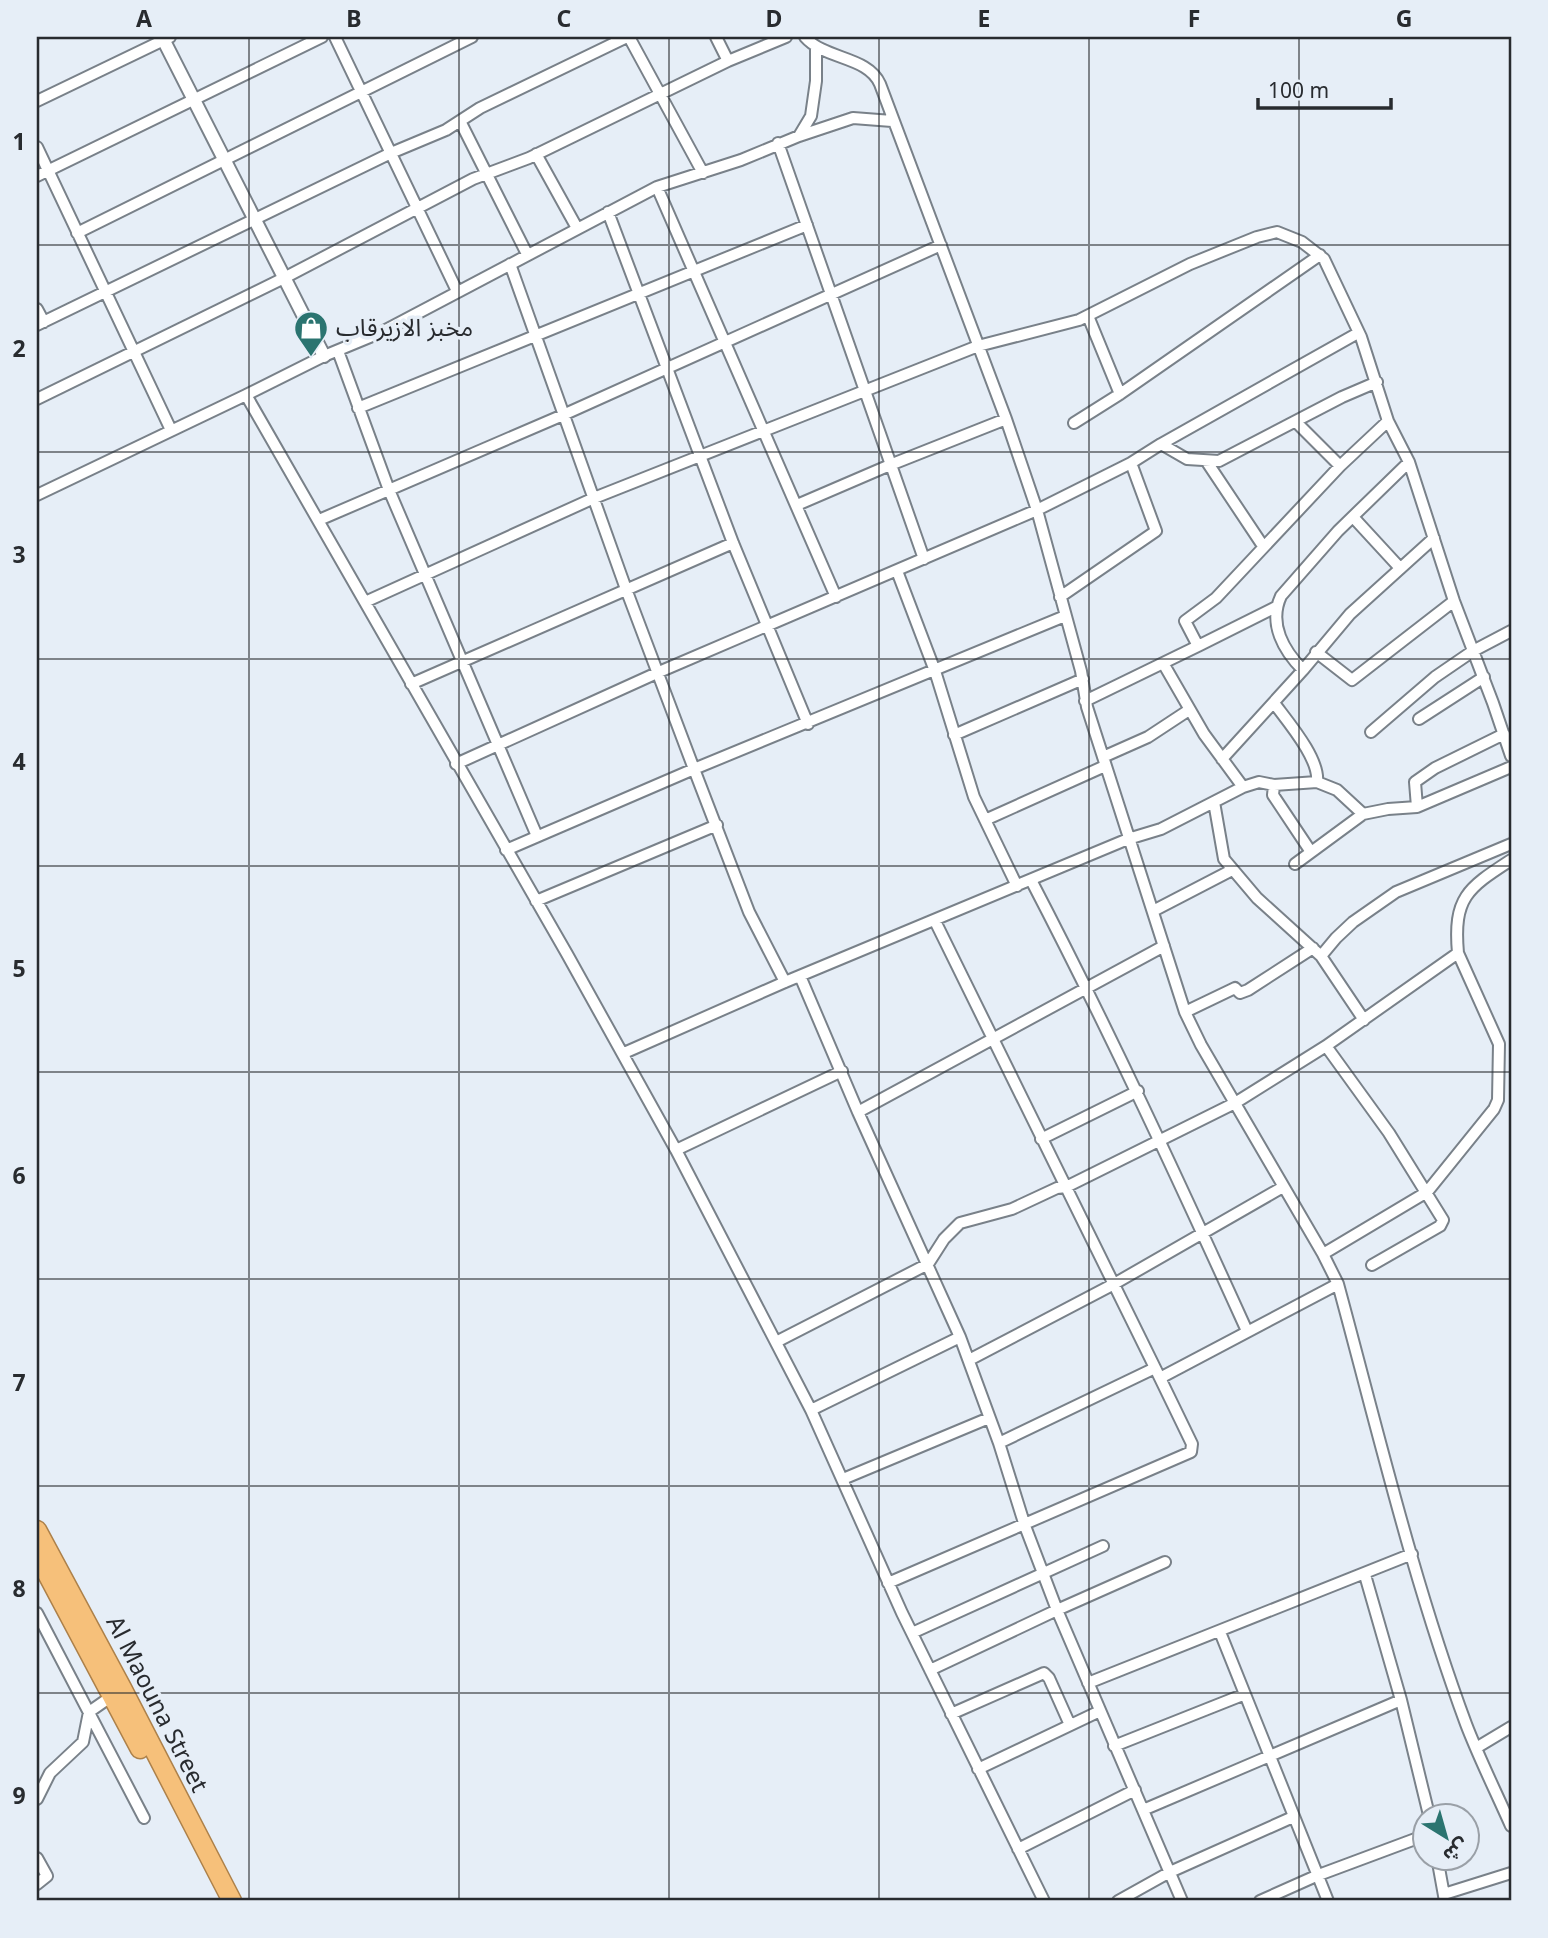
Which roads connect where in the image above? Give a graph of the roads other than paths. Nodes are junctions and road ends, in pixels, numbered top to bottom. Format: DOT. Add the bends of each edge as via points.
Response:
graph roads {
  1 [pos="322,37"];
  2 [pos="335,37"];
  3 [pos="472,37"];
  4 [pos="628,37"];
  5 [pos="716,37"];
  6 [pos="786,37"];
  7 [pos="805,37"];
  8 [pos="165,38"];
  9 [pos="816,47"];
  10 [pos="728,61"];
  11 [pos="362,92"];
  12 [pos="660,95"];
  13 [pos="193,100"];
  14 [pos="37,101"];
  15 [pos="460,121"];
  16 [pos="892,121"];
  17 [pos="799,136"];
  18 [pos="778,144"];
  19 [pos="37,147"];
  20 [pos="391,153"];
  21 [pos="536,154"];
  22 [pos="224,160"];
  23 [pos="48,171"];
  24 [pos="487,173"];
  25 [pos="703,173"];
  26 [pos="37,176"];
  27 [pos="657,187"];
  28 [pos="418,208"];
  29 [pos="608,212"];
  30 [pos="255,220"];
  31 [pos="807,225"];
  32 [pos="578,228"];
  33 [pos="78,233"];
  34 [pos="941,245"];
  35 [pos="527,254"];
  36 [pos="1320,255"];
  37 [pos="510,264"];
  38 [pos="695,272"];
  39 [pos="284,278"];
  40 [pos="457,291"];
  41 [pos="106,292"];
  42 [pos="831,295"];
  43 [pos="638,296"];
  44 [pos="37,309"];
  45 [pos="1088,316"];
  46 [pos="40,324"];
  47 [pos="1358,333"];
  48 [pos="535,337"];
  49 [pos="725,341"];
  50 [pos="978,346"];
  51 [pos="133,351"];
  52 [pos="338,351"];
  53 [pos="324,356"];
  54 [pos="666,368"];
  55 [pos="1377,382"];
  56 [pos="864,392"];
  57 [pos="1120,394"];
  58 [pos="246,395"];
  59 [pos="37,399"];
  60 [pos="358,408"];
  61 [pos="563,415"];
  62 [pos="1006,419"];
  63 [pos="1388,421"];
  64 [pos="1296,422"];
  65 [pos="1074,423"];
  66 [pos="171,430"];
  67 [pos="764,431"];
  68 [pos="1161,444"];
  69 [pos="700,457"];
  70 [pos="1207,461"];
  71 [pos="1409,462"];
  72 [pos="1131,463"];
  73 [pos="890,465"];
  74 [pos="1340,466"];
  75 [pos="389,490"];
  76 [pos="37,495"];
  77 [pos="594,498"];
  78 [pos="797,505"];
  79 [pos="1037,510"];
  80 [pos="1353,517"];
  81 [pos="319,520"];
  82 [pos="1434,538"];
  83 [pos="733,543"];
  84 [pos="1263,546"];
  85 [pos="924,559"];
  86 [pos="1400,568"];
  87 [pos="897,571"];
  88 [pos="425,575"];
  89 [pos="626,589"];
  90 [pos="836,597"];
  91 [pos="1060,597"];
  92 [pos="1454,601"];
  93 [pos="365,602"];
  94 [pos="1276,607"];
  95 [pos="1065,616"];
  96 [pos="766,626"];
  97 [pos="1511,631"];
  98 [pos="1198,646"];
  99 [pos="1474,651"];
  100 [pos="1316,652"];
  101 [pos="461,661"];
  102 [pos="1163,663"];
  103 [pos="1303,670"];
  104 [pos="935,671"];
  105 [pos="659,673"];
  106 [pos="1483,677"];
  107 [pos="1083,679"];
  108 [pos="411,684"];
  109 [pos="1085,701"];
  110 [pos="1274,703"];
  111 [pos="1189,710"];
  112 [pos="1419,719"];
  113 [pos="808,724"];
  114 [pos="1371,732"];
  115 [pos="1504,734"];
  116 [pos="954,735"];
  117 [pos="498,746"];
  118 [pos="1511,756"];
  119 [pos="1222,759"];
  120 [pos="1104,762"];
  121 [pos="456,764"];
  122 [pos="1511,767"];
  123 [pos="694,769"];
  124 [pos="1317,782"];
  125 [pos="1274,785"];
  126 [pos="1243,787"];
  127 [pos="1214,802"];
  128 [pos="1417,807"];
  129 [pos="1363,814"];
  130 [pos="985,820"];
  131 [pos="717,825"];
  132 [pos="537,836"];
  133 [pos="1128,839"];
  134 [pos="1511,844"];
  135 [pos="506,850"];
  136 [pos="1311,852"];
  137 [pos="1511,860"];
  138 [pos="1295,864"];
  139 [pos="1232,870"];
  140 [pos="1031,880"];
  141 [pos="1017,886"];
  142 [pos="536,901"];
  143 [pos="1153,911"];
  144 [pos="935,921"];
  145 [pos="1164,946"];
  146 [pos="1317,952"];
  147 [pos="1458,953"];
  148 [pos="800,976"];
  149 [pos="785,982"];
  150 [pos="1087,988"];
  151 [pos="1185,1012"];
  152 [pos="1364,1020"];
  153 [pos="992,1040"];
  154 [pos="1326,1046"];
  155 [pos="624,1053"];
  156 [pos="842,1071"];
  157 [pos="1138,1091"];
  158 [pos="1235,1103"];
  159 [pos="858,1112"];
  160 [pos="1041,1139"];
  161 [pos="1160,1141"];
  162 [pos="676,1150"];
  163 [pos="1066,1187"];
  164 [pos="1283,1187"];
  165 [pos="1427,1192"];
  166 [pos="1203,1235"];
  167 [pos="1323,1254"];
  168 [pos="928,1264"];
  169 [pos="1372,1265"];
  170 [pos="1114,1284"];
  171 [pos="1338,1284"];
  172 [pos="1247,1331"];
  173 [pos="960,1337"];
  174 [pos="776,1342"];
  175 [pos="969,1360"];
  176 [pos="1157,1373"];
  177 [pos="811,1410"];
  178 [pos="989,1418"];
  179 [pos="999,1443"];
  180 [pos="843,1479"];
  181 [pos="1025,1526"];
  182 [pos="37,1530"];
  183 [pos="1103,1546"];
  184 [pos="1412,1554"];
  185 [pos="37,1555"];
  186 [pos="1166,1562"];
  187 [pos="1043,1572"];
  188 [pos="1365,1575"];
  189 [pos="888,1583"];
  190 [pos="1057,1610"];
  191 [pos="37,1613"];
  192 [pos="1220,1632"];
  193 [pos="912,1633"];
  194 [pos="930,1670"];
  195 [pos="1088,1683"];
  196 [pos="1245,1694"];
  197 [pos="112,1696"];
  198 [pos="1401,1700"];
  199 [pos="1100,1711"];
  200 [pos="89,1712"];
  201 [pos="951,1714"];
  202 [pos="1070,1725"];
  203 [pos="1511,1727"];
  204 [pos="1114,1746"];
  205 [pos="1476,1748"];
  206 [pos="1269,1755"];
  207 [pos="978,1769"];
  208 [pos="1135,1790"];
  209 [pos="37,1799"];
  210 [pos="1426,1801"];
  211 [pos="1143,1810"];
  212 [pos="1293,1817"];
  213 [pos="144,1818"];
  214 [pos="1511,1826"];
  215 [pos="1412,1840"];
  216 [pos="1018,1849"];
  217 [pos="37,1858"];
  218 [pos="1440,1871"];
  219 [pos="1170,1872"];
  220 [pos="1511,1872"];
  221 [pos="1316,1876"];
  222 [pos="37,1884"];
  223 [pos="1445,1897"];
  224 [pos="220,1901"];
  225 [pos="232,1901"];
  226 [pos="1044,1901"];
  227 [pos="1118,1901"];
  228 [pos="1182,1901"];
  229 [pos="1260,1901"];
  230 [pos="1328,1901"];
  1 -- 13 [label="street"];
  2 -- 11 [label="street"];
  3 -- 11 [label="street"];
  4 -- 12 [label="street"];
  4 -- 15 [label="street"];
  5 -- 10 [label="street"];
  6 -- 10 [label="street"];
  7 -- 9 [label="street"];
  8 -- 13 [label="street"];
  8 -- 14 [label="street"];
  9 -- 16 [label="street" via="872,71"];
  9 -- 17 [label="street" via="811,116"];
  10 -- 12 [label="street"];
  11 -- 20 [label="street"];
  11 -- 22 [label="street"];
  12 -- 21 [label="street"];
  12 -- 25 [label="street"];
  13 -- 22 [label="street"];
  13 -- 23 [label="street"];
  15 -- 20 [label="street"];
  15 -- 24 [label="street"];
  16 -- 17 [label="street" via="853,118"];
  16 -- 34 [label="street"];
  17 -- 18 [label="street"];
  18 -- 25 [label="street"];
  18 -- 31 [label="street"];
  19 -- 23 [label="street"];
  20 -- 28 [label="street"];
  20 -- 30 [label="street"];
  21 -- 24 [label="street"];
  21 -- 32 [label="street"];
  22 -- 30 [label="street"];
  22 -- 33 [label="street"];
  23 -- 26 [label="street"];
  23 -- 33 [label="street"];
  24 -- 28 [label="street"];
  24 -- 35 [label="street"];
  25 -- 27 [label="street"];
  27 -- 29 [label="street"];
  27 -- 38 [label="street"];
  28 -- 39 [label="street"];
  28 -- 40 [label="street"];
  29 -- 32 [label="street"];
  29 -- 43 [label="street"];
  30 -- 39 [label="street"];
  30 -- 41 [label="street"];
  31 -- 38 [label="street"];
  31 -- 42 [label="street"];
  32 -- 35 [label="street"];
  33 -- 41 [label="street"];
  34 -- 42 [label="street"];
  34 -- 50 [label="street"];
  35 -- 37 [label="street"];
  36 -- 45 [label="street" via="1292,236 1268,233 1190,264"];
  36 -- 47 [label="street"];
  36 -- 57 [label="street"];
  37 -- 40 [label="street"];
  37 -- 48 [label="street"];
  38 -- 43 [label="street"];
  38 -- 49 [label="street"];
  39 -- 51 [label="street"];
  39 -- 53 [label="street"];
  40 -- 52 [label="street"];
  41 -- 46 [label="street"];
  41 -- 51 [label="street"];
  42 -- 49 [label="street"];
  42 -- 56 [label="street"];
  43 -- 48 [label="street"];
  43 -- 54 [label="street"];
  44 -- 46 [label="street"];
  45 -- 50 [label="street"];
  45 -- 57 [label="street"];
  47 -- 55 [label="street"];
  47 -- 68 [label="street"];
  48 -- 60 [label="street"];
  48 -- 61 [label="street"];
  49 -- 54 [label="street"];
  49 -- 67 [label="street"];
  50 -- 56 [label="street"];
  50 -- 62 [label="street"];
  51 -- 59 [label="street"];
  51 -- 66 [label="street"];
  52 -- 53 [label="street"];
  52 -- 60 [label="street"];
  53 -- 58 [label="street"];
  54 -- 61 [label="street"];
  54 -- 69 [label="street"];
  55 -- 63 [label="street"];
  55 -- 64 [label="street"];
  56 -- 67 [label="street"];
  56 -- 73 [label="street"];
  57 -- 65 [label="street"];
  58 -- 66 [label="street"];
  58 -- 81 [label="street"];
  60 -- 75 [label="street"];
  61 -- 75 [label="street"];
  61 -- 77 [label="street"];
  62 -- 73 [label="street"];
  62 -- 79 [label="street"];
  63 -- 71 [label="street"];
  63 -- 74 [label="street"];
  64 -- 70 [label="street" via="1225,459"];
  64 -- 74 [label="street"];
  66 -- 76 [label="street"];
  67 -- 69 [label="street"];
  67 -- 78 [label="street"];
  68 -- 70 [label="street" via="1188,459"];
  68 -- 72 [label="street"];
  69 -- 77 [label="street"];
  69 -- 83 [label="street"];
  70 -- 84 [label="street"];
  71 -- 80 [label="street"];
  71 -- 82 [label="street"];
  72 -- 79 [label="street"];
  72 -- 91 [label="street" via="1156,531"];
  73 -- 78 [label="street"];
  73 -- 85 [label="street"];
  74 -- 84 [label="street"];
  75 -- 81 [label="street"];
  75 -- 88 [label="street"];
  77 -- 88 [label="street"];
  77 -- 89 [label="street"];
  78 -- 90 [label="street"];
  79 -- 85 [label="street"];
  79 -- 91 [label="street"];
  80 -- 86 [label="street"];
  80 -- 94 [label="street" via="1285,590"];
  81 -- 93 [label="street"];
  82 -- 86 [label="street"];
  82 -- 92 [label="street"];
  83 -- 89 [label="street"];
  83 -- 96 [label="street"];
  84 -- 98 [label="street" via="1216,598 1185,621"];
  85 -- 87 [label="street"];
  86 -- 100 [label="street"];
  87 -- 90 [label="street"];
  87 -- 104 [label="street"];
  88 -- 93 [label="street"];
  88 -- 101 [label="street"];
  89 -- 101 [label="street"];
  89 -- 105 [label="street"];
  90 -- 96 [label="street"];
  91 -- 95 [label="street"];
  92 -- 99 [label="street"];
  92 -- 100 [label="street" via="1352,680"];
  93 -- 108 [label="street"];
  94 -- 98 [label="street"];
  94 -- 103 [label="street" via="1284,648"];
  95 -- 104 [label="street"];
  95 -- 107 [label="street"];
  96 -- 105 [label="street"];
  96 -- 113 [label="street"];
  97 -- 99 [label="street"];
  98 -- 102 [label="street"];
  99 -- 106 [label="street"];
  99 -- 114 [label="street" via="1435,677"];
  100 -- 103 [label="street"];
  101 -- 108 [label="street"];
  101 -- 117 [label="street"];
  102 -- 109 [label="street"];
  102 -- 111 [label="street"];
  103 -- 110 [label="street"];
  104 -- 113 [label="street"];
  104 -- 116 [label="street"];
  105 -- 117 [label="street"];
  105 -- 123 [label="street"];
  106 -- 112 [label="street"];
  106 -- 115 [label="street"];
  107 -- 109 [label="street"];
  107 -- 116 [label="street"];
  108 -- 121 [label="street"];
  109 -- 120 [label="street"];
  110 -- 119 [label="street"];
  110 -- 124 [label="street" via="1312,760"];
  111 -- 119 [label="street"];
  111 -- 120 [label="street"];
  113 -- 123 [label="street"];
  115 -- 118 [label="street"];
  115 -- 128 [label="street" via="1418,779 1414,784"];
  116 -- 130 [label="street"];
  117 -- 121 [label="street"];
  117 -- 132 [label="street"];
  119 -- 126 [label="street"];
  120 -- 130 [label="street"];
  120 -- 133 [label="street"];
  121 -- 135 [label="street"];
  122 -- 128 [label="street"];
  123 -- 131 [label="street"];
  123 -- 132 [label="street"];
  124 -- 125 [label="street"];
  124 -- 129 [label="street" via="1337,790"];
  125 -- 126 [label="street" via="1259,782"];
  125 -- 136 [label="street" via="1273,795"];
  126 -- 127 [label="street"];
  127 -- 133 [label="street" via="1161,829"];
  127 -- 139 [label="street" via="1221,849"];
  128 -- 129 [label="street"];
  129 -- 136 [label="street"];
  130 -- 141 [label="street"];
  131 -- 142 [label="street"];
  131 -- 149 [label="street" via="749,912"];
  132 -- 135 [label="street"];
  133 -- 140 [label="street"];
  133 -- 143 [label="street"];
  134 -- 146 [label="street" via="1396,892"];
  135 -- 142 [label="street"];
  136 -- 138 [label="street"];
  137 -- 147 [label="street" via="1482,878 1462,902"];
  139 -- 143 [label="street"];
  139 -- 146 [label="street"];
  140 -- 141 [label="street"];
  140 -- 150 [label="street"];
  141 -- 144 [label="street"];
  142 -- 155 [label="street"];
  143 -- 145 [label="street"];
  144 -- 148 [label="street"];
  144 -- 153 [label="street"];
  145 -- 150 [label="street"];
  145 -- 151 [label="street"];
  146 -- 151 [label="street" via="1248,990 1241,993 1235,988"];
  146 -- 152 [label="street"];
  147 -- 152 [label="street"];
  147 -- 165 [label="street" via="1499,1045 1499,1095 1494,1109"];
  148 -- 149 [label="street"];
  148 -- 156 [label="street"];
  149 -- 155 [label="street"];
  150 -- 153 [label="street"];
  150 -- 157 [label="street"];
  151 -- 158 [label="street"];
  152 -- 154 [label="street"];
  153 -- 159 [label="street"];
  153 -- 160 [label="street"];
  154 -- 158 [label="street"];
  154 -- 165 [label="street"];
  155 -- 162 [label="street"];
  156 -- 159 [label="street"];
  156 -- 162 [label="street"];
  157 -- 160 [label="street"];
  157 -- 161 [label="street"];
  158 -- 161 [label="street"];
  158 -- 164 [label="street"];
  159 -- 168 [label="street"];
  160 -- 163 [label="street"];
  161 -- 163 [label="street"];
  161 -- 166 [label="street"];
  162 -- 174 [label="street"];
  163 -- 168 [label="street" via="960,1223"];
  163 -- 170 [label="street"];
  164 -- 166 [label="street"];
  164 -- 167 [label="street"];
  165 -- 167 [label="street"];
  165 -- 169 [label="street" via="1443,1223"];
  166 -- 170 [label="street"];
  166 -- 172 [label="street"];
  167 -- 171 [label="street"];
  168 -- 173 [label="street"];
  168 -- 174 [label="street"];
  170 -- 175 [label="street"];
  170 -- 176 [label="street"];
  171 -- 172 [label="street"];
  171 -- 184 [label="street"];
  172 -- 176 [label="street"];
  173 -- 175 [label="street"];
  173 -- 177 [label="street"];
  174 -- 177 [label="street"];
  175 -- 178 [label="street"];
  176 -- 179 [label="street"];
  176 -- 181 [label="street" via="1192,1444 1191,1452"];
  177 -- 180 [label="street"];
  178 -- 179 [label="street"];
  178 -- 180 [label="street"];
  179 -- 181 [label="street"];
  180 -- 189 [label="street"];
  181 -- 187 [label="street"];
  181 -- 189 [label="street"];
  182 -- 225 [label="highway, Al Maouna Street"];
  183 -- 187 [label="street"];
  184 -- 188 [label="street"];
  184 -- 205 [label="street"];
  185 -- 197 [label="highway"];
  186 -- 190 [label="street"];
  187 -- 190 [label="street"];
  187 -- 193 [label="street"];
  188 -- 192 [label="street"];
  188 -- 198 [label="street"];
  189 -- 193 [label="street"];
  190 -- 194 [label="street"];
  190 -- 195 [label="street"];
  191 -- 200 [label="street"];
  192 -- 195 [label="street"];
  192 -- 196 [label="street"];
  193 -- 194 [label="street"];
  194 -- 201 [label="street"];
  195 -- 199 [label="street"];
  196 -- 204 [label="street"];
  196 -- 206 [label="street"];
  197 -- 200 [label="street"];
  197 -- 224 [label="highway"];
  198 -- 206 [label="street"];
  198 -- 210 [label="street"];
  199 -- 202 [label="street"];
  199 -- 204 [label="street"];
  200 -- 209 [label="street" via="83,1742 50,1773"];
  200 -- 213 [label="street"];
  201 -- 202 [label="street" via="1044,1673"];
  201 -- 207 [label="street"];
  202 -- 207 [label="street"];
  203 -- 205 [label="street"];
  204 -- 208 [label="street"];
  205 -- 214 [label="street"];
  206 -- 211 [label="street"];
  206 -- 212 [label="street"];
  207 -- 216 [label="street"];
  208 -- 211 [label="street"];
  208 -- 216 [label="street"];
  211 -- 219 [label="street"];
  212 -- 219 [label="street"];
  212 -- 221 [label="street"];
  215 -- 221 [label="street"];
  216 -- 226 [label="street"];
  217 -- 222 [label="street" via="47,1877"];
  218 -- 223 [label="street"];
  219 -- 227 [label="street"];
  219 -- 228 [label="street"];
  220 -- 223 [label="street"];
  221 -- 229 [label="street"];
  221 -- 230 [label="street"];
}
